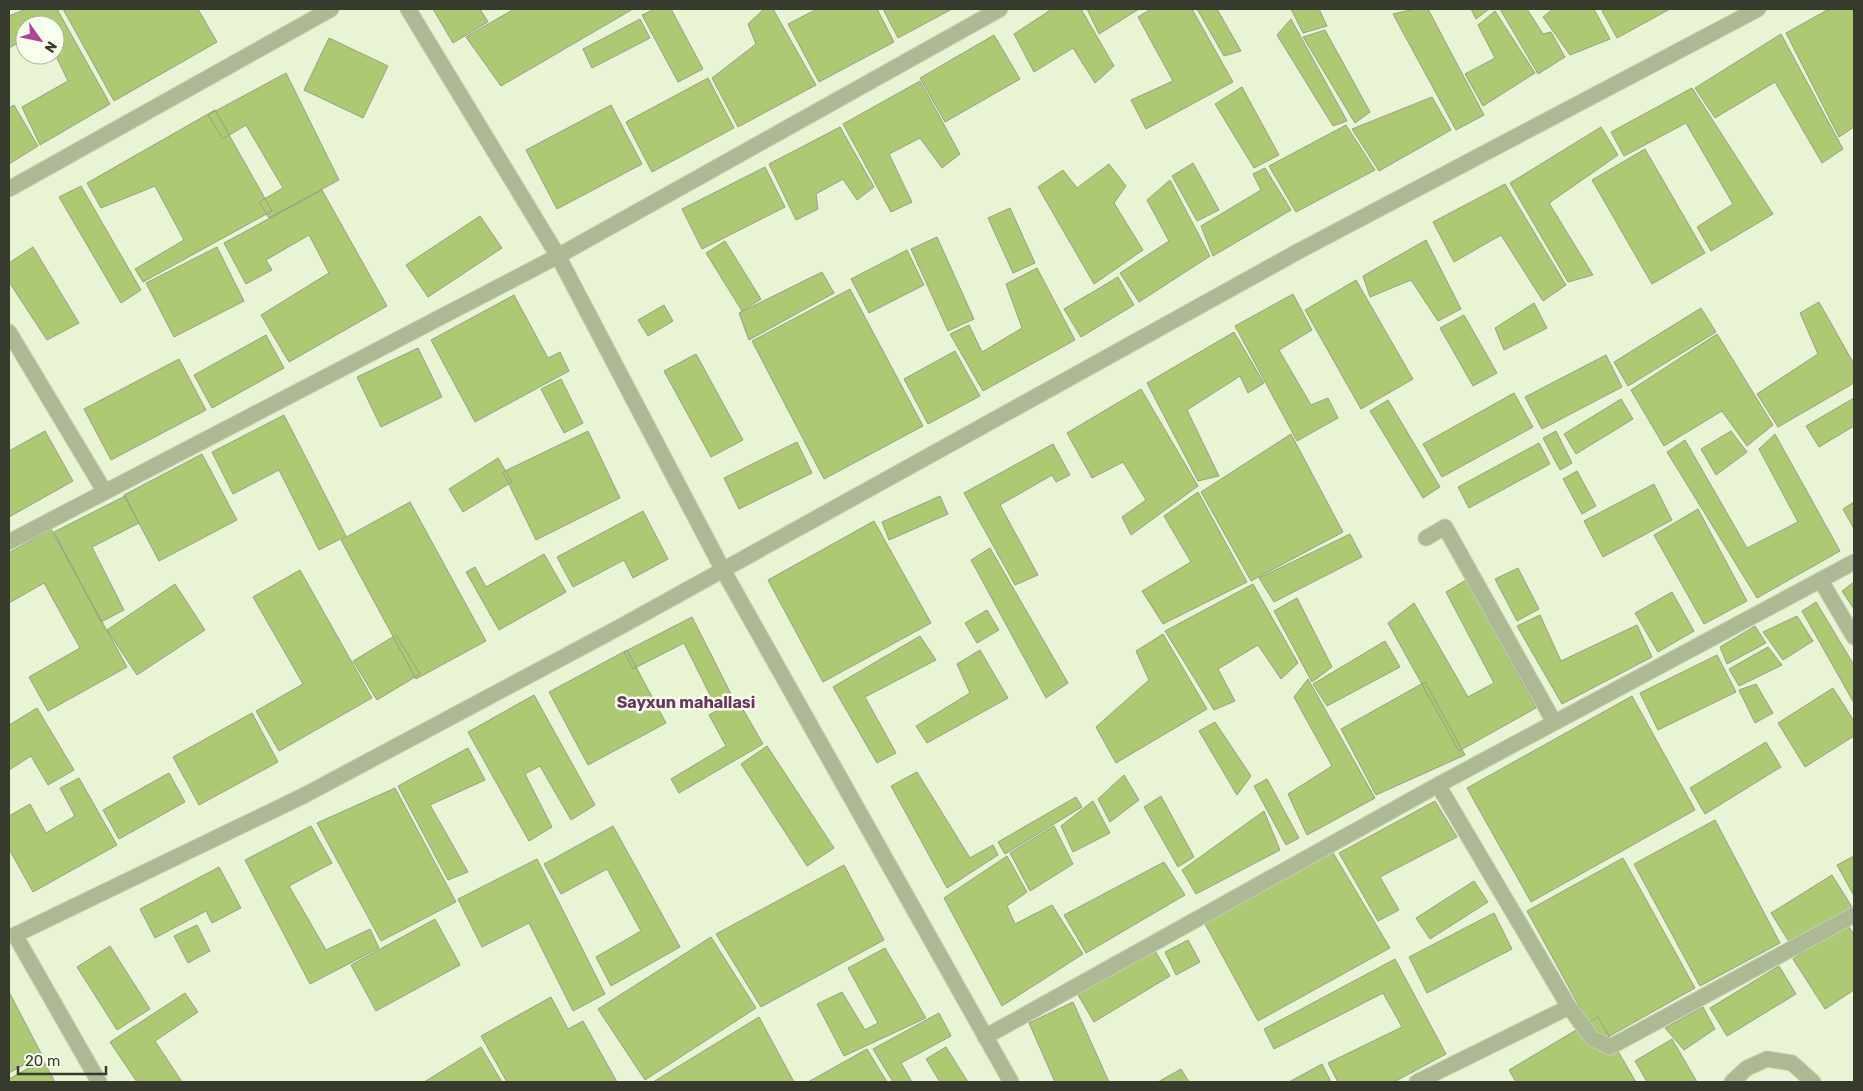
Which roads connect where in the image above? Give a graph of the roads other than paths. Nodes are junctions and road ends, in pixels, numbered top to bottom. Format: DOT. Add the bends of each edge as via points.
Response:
graph roads {
  1 [pos="331,9"];
  2 [pos="408,9"];
  3 [pos="1000,9"];
  4 [pos="1758,9"];
  5 [pos="9,189"];
  6 [pos="558,256"];
  7 [pos="9,332"];
  8 [pos="105,492"];
  9 [pos="1426,538"];
  10 [pos="9,542"];
  11 [pos="1854,562"];
  12 [pos="723,570"];
  13 [pos="1820,581"];
  14 [pos="1854,637"];
  15 [pos="1554,722"];
  16 [pos="1438,784"];
  17 [pos="1854,915"];
  18 [pos="11,932"];
  19 [pos="1569,1007"];
  20 [pos="985,1037"];
  21 [pos="99,1082"];
  22 [pos="1011,1082"];
  23 [pos="1417,1082"];
  24 [pos="1732,1082"];
  25 [pos="1813,1082"];
  1 -- 5 [label="street"];
  2 -- 6 [label="street"];
  3 -- 6 [label="street"];
  4 -- 12 [label="street" via="1299,251"];
  6 -- 8 [label="street"];
  6 -- 12 [label="street"];
  7 -- 8 [label="street"];
  8 -- 10 [label="street"];
  9 -- 15 [label="street" via="1445,527"];
  11 -- 13 [label="street"];
  12 -- 18 [label="street" via="302,796"];
  12 -- 20 [label="street"];
  13 -- 14 [label="street"];
  13 -- 15 [label="street"];
  15 -- 16 [label="street"];
  16 -- 19 [label="street"];
  16 -- 20 [label="street"];
  17 -- 19 [label="street" via="1610,1047 1592,1038"];
  18 -- 21 [label="street"];
  19 -- 23 [label="street"];
  20 -- 22 [label="street"];
  24 -- 25 [label="street" via="1747,1068 1767,1059 1792,1063"];
}
